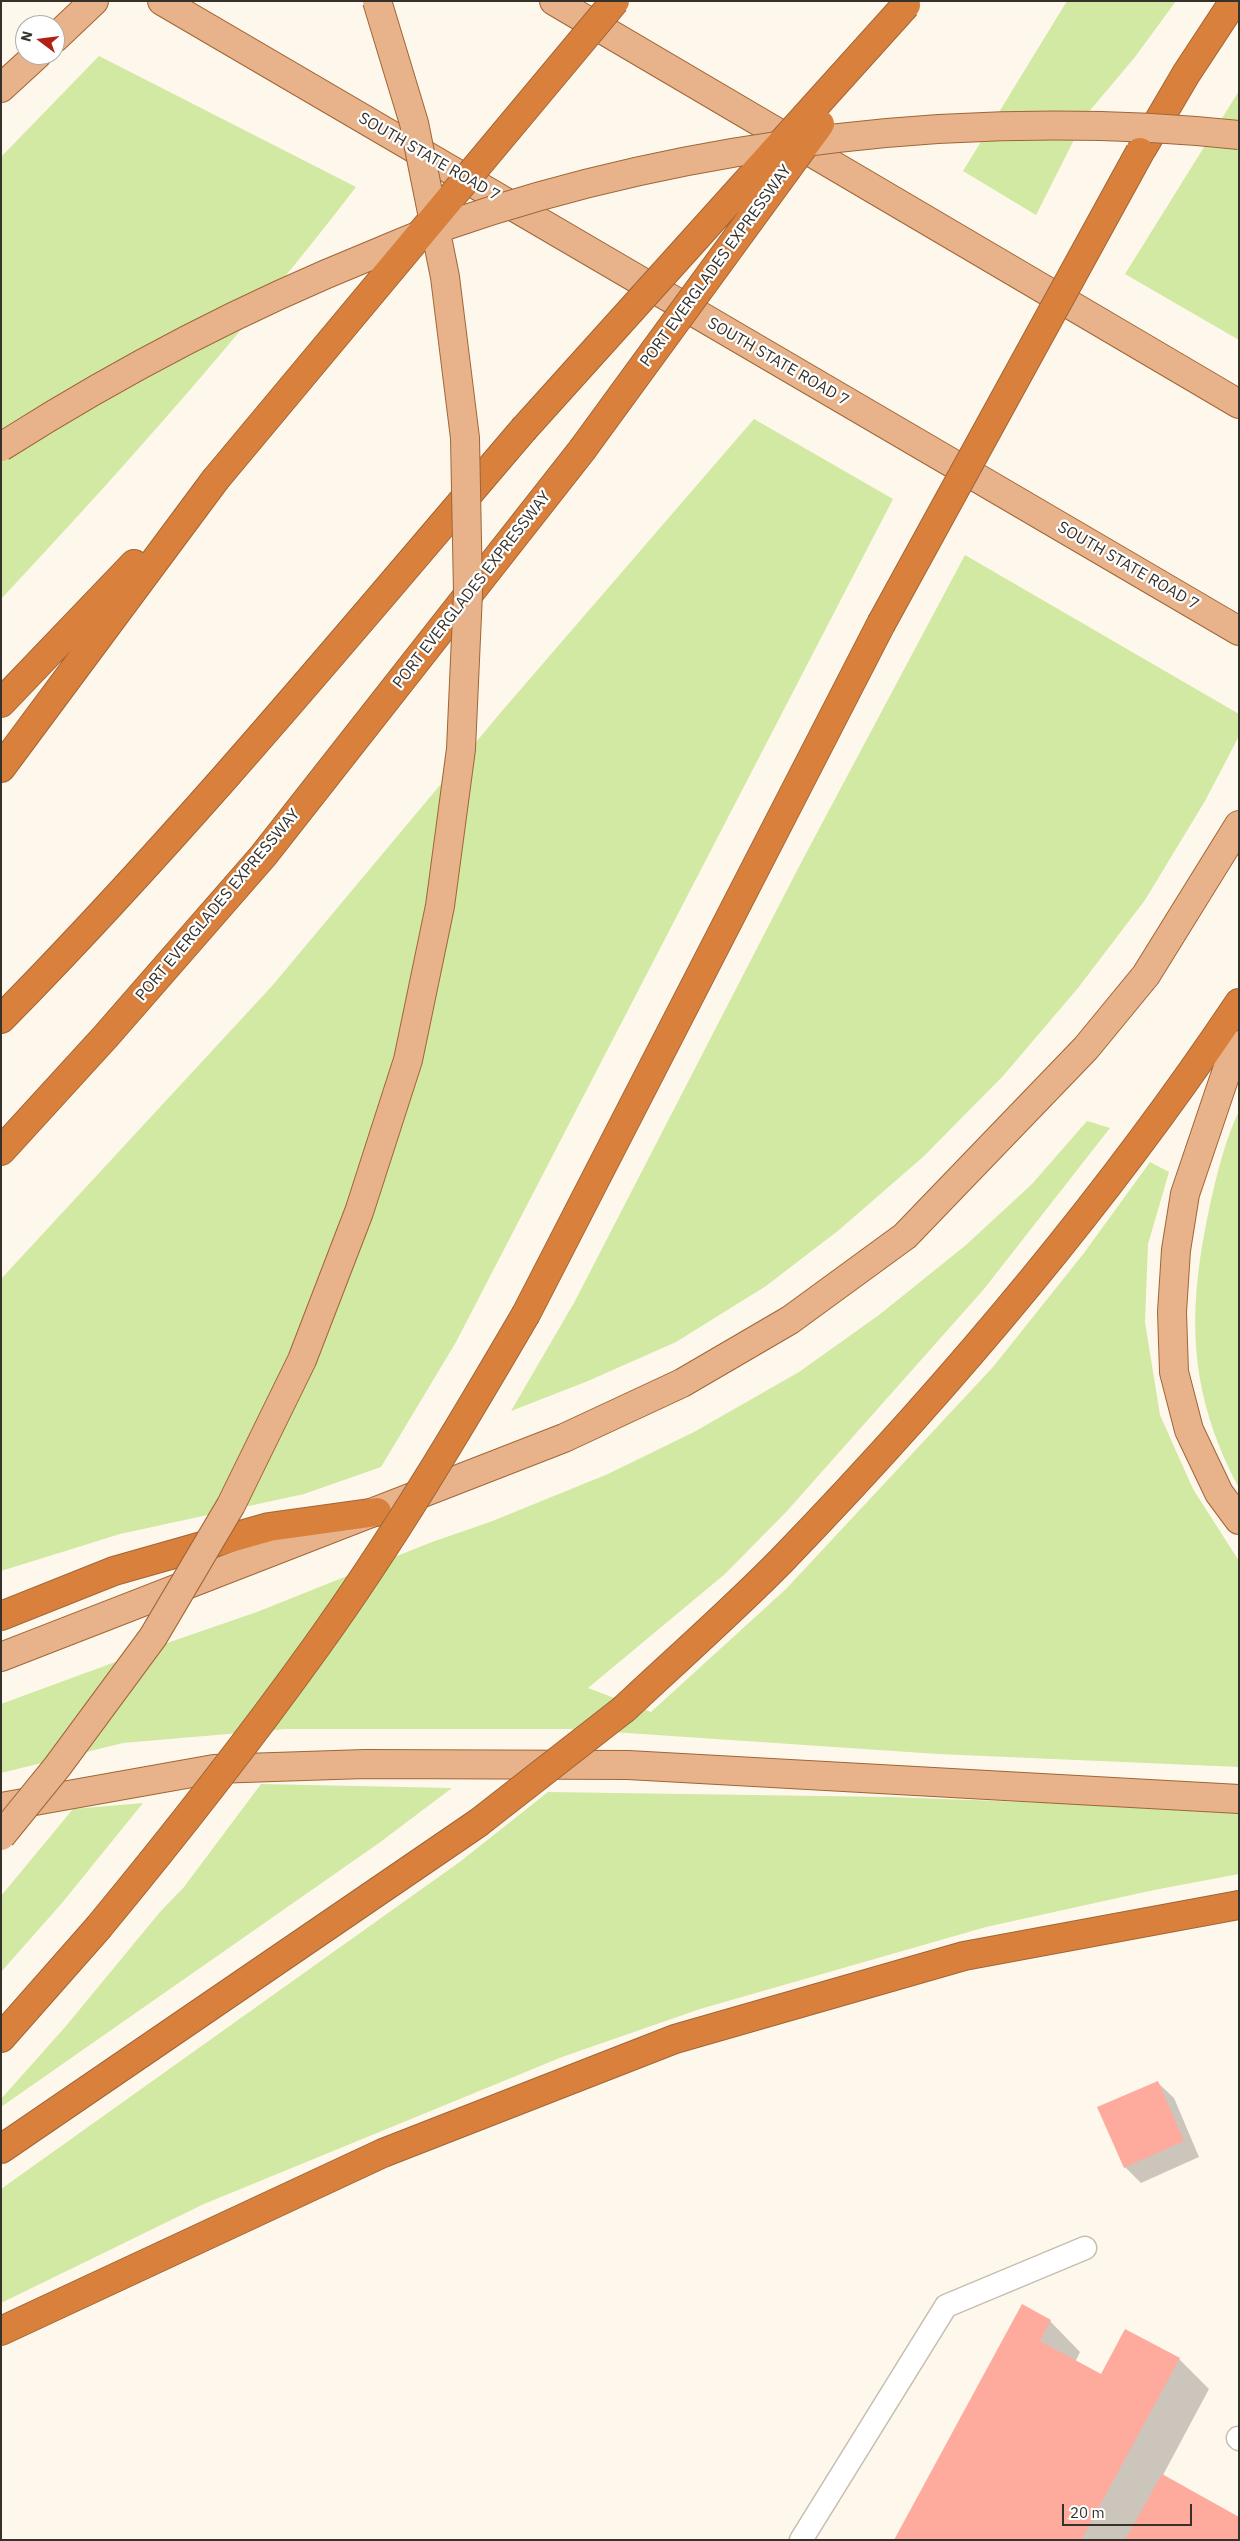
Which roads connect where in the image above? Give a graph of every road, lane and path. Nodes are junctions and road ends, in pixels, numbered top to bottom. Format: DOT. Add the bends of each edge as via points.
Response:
graph roads {
  1 [pos="94,1"];
  2 [pos="162,1"];
  3 [pos="377,1"];
  4 [pos="554,1"];
  5 [pos="615,1"];
  6 [pos="1210,1"];
  7 [pos="1234,1"];
  8 [pos="907,3"];
  9 [pos="65,29"];
  10 [pos="26,65"];
  11 [pos="1,88"];
  12 [pos="1239,135"];
  13 [pos="1140,152"];
  14 [pos="1239,404"];
  15 [pos="1,447"];
  16 [pos="215,480"];
  17 [pos="1239,631"];
  18 [pos="1,703"];
  19 [pos="1,768"];
  20 [pos="1239,825"];
  21 [pos="1239,1003"];
  22 [pos="1,1019"];
  23 [pos="1239,1045"];
  24 [pos="1,1151"];
  25 [pos="377,1512"];
  26 [pos="1239,1520"];
  27 [pos="1,1616"];
  28 [pos="1,1657"];
  29 [pos="1239,1799"];
  30 [pos="1,1807"];
  31 [pos="1,1836"];
  32 [pos="1239,1904"];
  33 [pos="1,2038"];
  34 [pos="1,2149"];
  35 [pos="1085,2248"];
  36 [pos="1,2330"];
  37 [pos="801,2540"];
  1 -- 9 [label="main road"];
  2 -- 17 [label="main road, SOUTH STATE ROAD 7"];
  3 -- 31 [label="main road, bridge" via="414,123 445,276 464,438 468,592 461,749 440,906 408,1060 359,1212 302,1360 231,1505 153,1637 57,1767"];
  4 -- 14 [label="main road"];
  5 -- 16 [label="highway, bridge"];
  6 -- 13 [label="highway"];
  7 -- 13 [label="highway"];
  8 -- 22 [label="highway, bridge" via="523,430 345,639 85,934"];
  8 -- 24 [label="highway, PORT EVERGLADES EXPRESSWAY, bridge" via="582,450 263,856"];
  10 -- 11 [label="main road"];
  12 -- 15 [label="main road, bridge" via="1094,126 910,130 728,154 611,178 444,226 254,305 127,372"];
  13 -- 33 [label="highway, bridge" via="882,624 526,1314 470,1410 317,1646 192,1814"];
  16 -- 18 [label="highway"];
  16 -- 19 [label="highway"];
  20 -- 25 [label="main road" via="1146,975 1086,1048 905,1236 790,1320 682,1383 564,1438"];
  21 -- 34 [label="highway, bridge" via="1195,1069 1066,1241 928,1406 780,1562 624,1710 478,1823"];
  23 -- 26 [label="main road" via="1185,1194 1176,1250 1172,1312 1174,1372 1189,1430 1219,1492"];
  25 -- 27 [label="highway" via="269,1527 114,1572"];
  25 -- 28 [label="main road"];
  29 -- 30 [label="main road" via="628,1765 365,1764 214,1769"];
  32 -- 36 [label="highway" via="964,1956 675,2039 382,2153"];
  35 -- 37 [label="lane" via="946,2306"];
}
